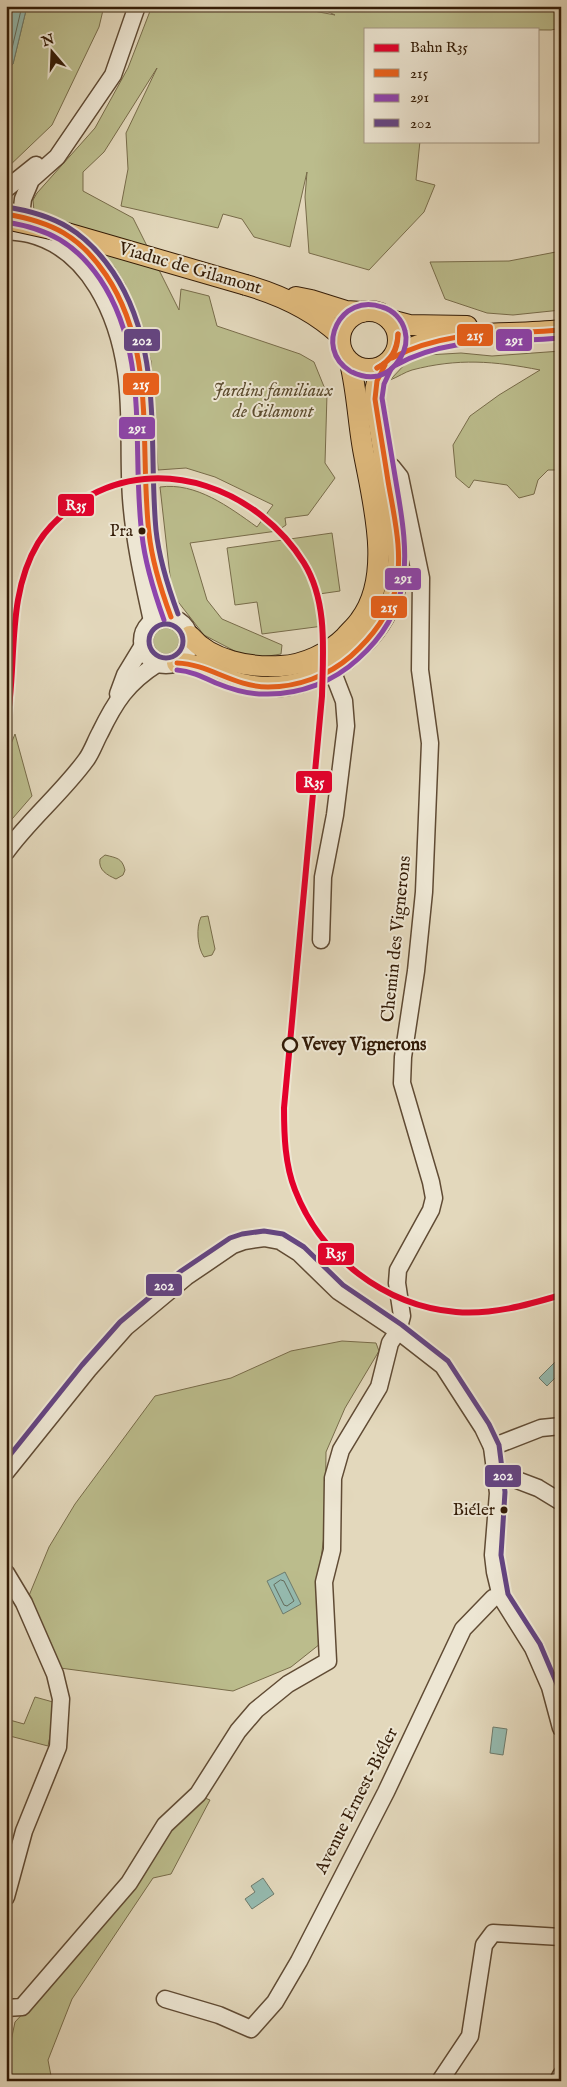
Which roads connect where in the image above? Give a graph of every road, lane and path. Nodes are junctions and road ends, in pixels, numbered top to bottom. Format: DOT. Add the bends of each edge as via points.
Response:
graph roads {
  1 [pos="137,6"];
  2 [pos="67,140"];
  3 [pos="6,189"];
  4 [pos="11,216"];
  5 [pos="6,231"];
  6 [pos="286,298"];
  7 [pos="362,312"];
  8 [pos="390,320"];
  9 [pos="561,330"];
  10 [pos="526,331"];
  11 [pos="340,335"];
  12 [pos="389,362"];
  13 [pos="350,363"];
  14 [pos="365,459"];
  15 [pos="385,465"];
  16 [pos="139,501"];
  17 [pos="171,618"];
  18 [pos="152,621"];
  19 [pos="190,636"];
  20 [pos="142,647"];
  21 [pos="167,664"];
  22 [pos="332,670"];
  23 [pos="116,701"];
  24 [pos="6,852"];
  25 [pos="321,940"];
  26 [pos="398,1331"];
  27 [pos="561,1426"];
  28 [pos="492,1447"];
  29 [pos="6,1472"];
  30 [pos="496,1472"];
  31 [pos="561,1502"];
  32 [pos="6,1573"];
  33 [pos="501,1598"];
  34 [pos="561,1728"];
  35 [pos="6,1897"];
  36 [pos="561,1937"];
  37 [pos="165,2000"];
  38 [pos="14,2008"];
  39 [pos="561,2076"];
  40 [pos="440,2081"];
  41 [pos="558,2081"];
  1 -- 2 [label="street" via="113,75"];
  2 -- 3 [label="street"];
  2 -- 4 [label="street" via="57,156 31,180"];
  4 -- 6 [label="main road, Viaduc de Gilamont, bridge"];
  4 -- 16 [label="street" via="47,223 71,235 103,269 116,290 135,341 140,369 146,469"];
  5 -- 16 [label="street" via="30,234 51,243 75,260 89,274 113,317 126,372 129,468"];
  6 -- 7 [label="main road, Viaduc de Gilamont" via="302,297 346,311"];
  6 -- 11 [label="main road, Viaduc de Gilamont"];
  7 -- 8 [label="main road" via="375,312"];
  7 -- 11 [label="main road" via="349,318"];
  8 -- 10 [label="main road" via="408,325"];
  8 -- 12 [label="main road" via="398,339 397,349"];
  9 -- 10 [label="main road"];
  10 -- 12 [label="main road" via="423,343"];
  11 -- 13 [label="main road" via="342,350"];
  12 -- 13 [label="main road" via="376,369 358,368"];
  12 -- 15 [label="main road" via="378,375 374,393"];
  13 -- 14 [label="main road"];
  14 -- 15 [label="street"];
  14 -- 19 [label="main road" via="377,533 376,584 361,619 338,644 306,661 259,667 212,653 197,645"];
  15 -- 22 [label="main road" via="397,542 396,586 391,604 371,636"];
  15 -- 26 [label="street, Chemin des Vignerons" via="392,467 400,477 421,578 420,670 430,743 424,892 402,1083 434,1198 431,1210 398,1270 402,1316"];
  16 -- 17 [label="street"];
  16 -- 18 [label="street" via="139,566"];
  17 -- 18 [label="street"];
  17 -- 19 [label="street" via="183,624"];
  18 -- 20 [label="street" via="143,633"];
  19 -- 21 [label="street" via="187,654"];
  20 -- 21 [label="street" via="149,660"];
  20 -- 23 [label="street" via="125,675"];
  21 -- 22 [label="main road" via="192,664 243,684 268,687 302,682"];
  21 -- 23 [label="street" via="135,680"];
  22 -- 25 [label="street" via="344,701 346,726 335,816 323,877"];
  23 -- 24 [label="street" via="87,758"];
  26 -- 28 [label="street" via="443,1366"];
  26 -- 29 [label="street" via="338,1291 290,1247 272,1239 244,1241 186,1277 126,1328"];
  26 -- 38 [label="street, Chemin des Vignerons" via="390,1343 379,1387 341,1450 333,1478 332,1550 324,1582 328,1661 288,1684 256,1710 238,1731 198,1794 165,1825 128,1883"];
  27 -- 28 [label="street" via="541,1428"];
  28 -- 30 [label="street"];
  30 -- 31 [label="street" via="538,1488"];
  30 -- 33 [label="street" via="498,1493 493,1554"];
  32 -- 35 [label="street" via="24,1603 55,1674 61,1699 58,1747 24,1830"];
  33 -- 34 [label="street" via="533,1648 550,1686"];
  33 -- 37 [label="street, Avenue Ernest-Biéler" via="492,1598 463,1629 386,1792 275,2002 252,2029 219,2015"];
  36 -- 40 [label="street" via="493,1933 484,1945 470,2036"];
  39 -- 41 [label="street"];
}
